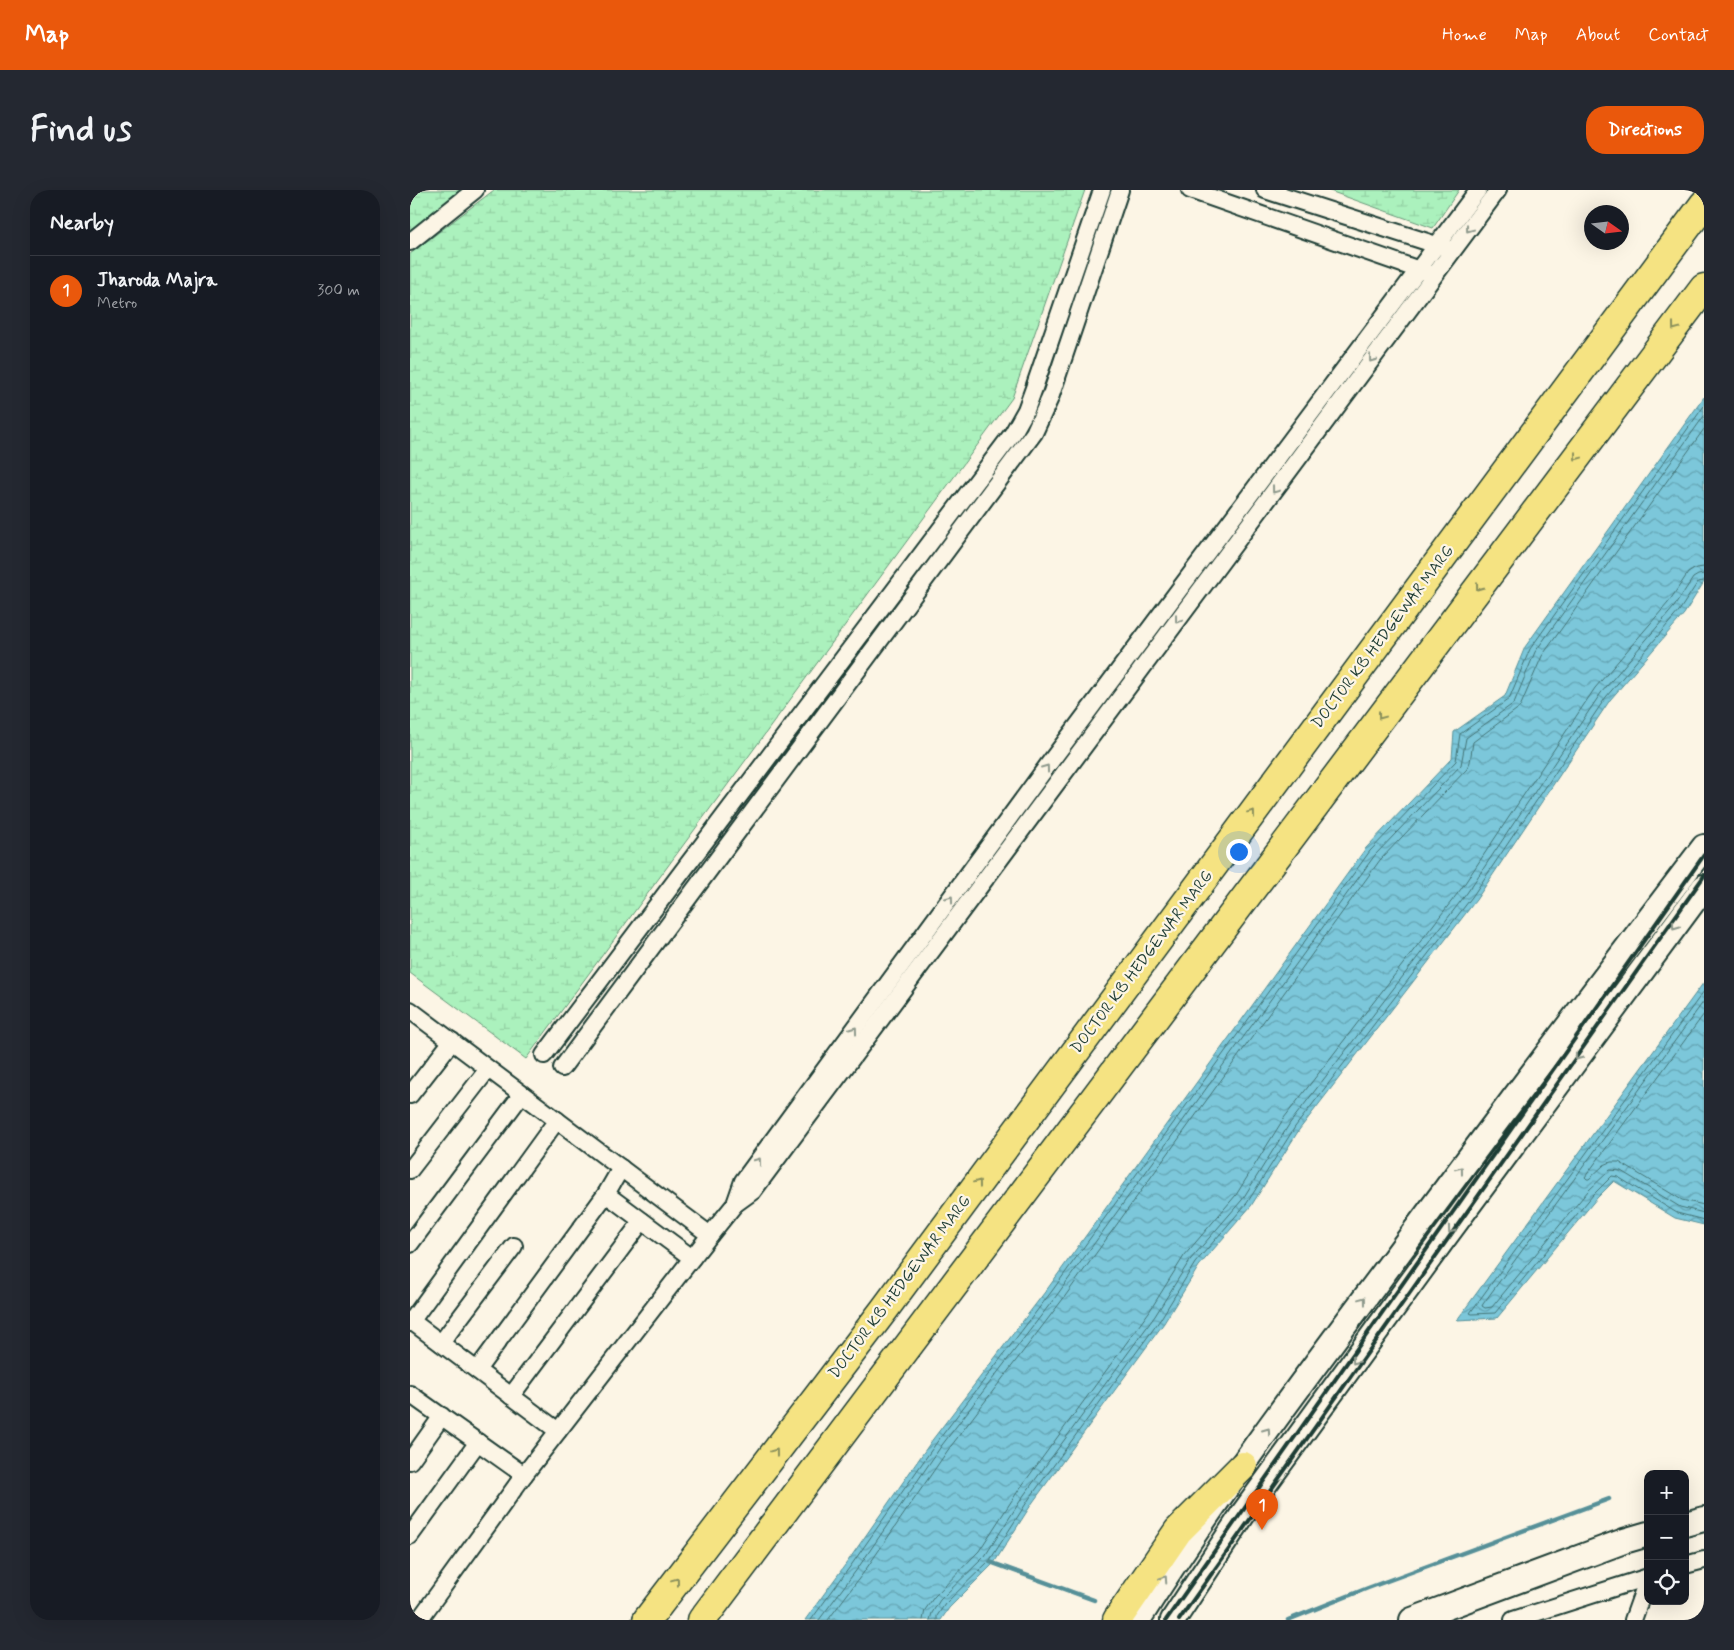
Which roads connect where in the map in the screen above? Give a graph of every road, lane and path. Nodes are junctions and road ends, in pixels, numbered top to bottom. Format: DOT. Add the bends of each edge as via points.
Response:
graph roads {
  1 [pos="475,190"];
  2 [pos="1102,190"];
  3 [pos="1120,190"];
  4 [pos="1190,190"];
  5 [pos="1265,190"];
  6 [pos="1478,190"];
  7 [pos="1498,190"];
  8 [pos="1704,204"];
  9 [pos="410,242"];
  10 [pos="1437,245"];
  11 [pos="1454,250"];
  12 [pos="1418,270"];
  13 [pos="1434,276"];
  14 [pos="1704,288"];
  15 [pos="1704,846"];
  16 [pos="1704,887"];
  17 [pos="411,1014"];
  18 [pos="452,1041"];
  19 [pos="544,1055"];
  20 [pos="562,1068"];
  21 [pos="488,1069"];
  22 [pos="522,1094"];
  23 [pos="410,1095"];
  24 [pos="557,1120"];
  25 [pos="621,1168"];
  26 [pos="410,1170"];
  27 [pos="606,1194"];
  28 [pos="735,1204"];
  29 [pos="642,1221"];
  30 [pos="710,1235"];
  31 [pos="410,1244"];
  32 [pos="514,1246"];
  33 [pos="692,1258"];
  34 [pos="411,1322"];
  35 [pos="441,1343"];
  36 [pos="477,1370"];
  37 [pos="410,1394"];
  38 [pos="511,1396"];
  39 [pos="442,1416"];
  40 [pos="558,1431"];
  41 [pos="478,1442"];
  42 [pos="410,1461"];
  43 [pos="1243,1466"];
  44 [pos="524,1475"];
  45 [pos="1704,1519"];
  46 [pos="1689,1523"];
  47 [pos="1644,1535"];
  48 [pos="410,1536"];
  49 [pos="1704,1560"];
  50 [pos="1689,1564"];
  51 [pos="1644,1579"];
  52 [pos="1644,1589"];
  53 [pos="419,1620"];
  54 [pos="647,1620"];
  55 [pos="702,1620"];
  56 [pos="1116,1620"];
  57 [pos="1138,1620"];
  58 [pos="1173,1620"];
  59 [pos="1412,1620"];
  60 [pos="1514,1620"];
  61 [pos="1633,1620"];
  1 -- 9 [label="street"];
  2 -- 19 [label="street" via="1026,410 1013,433"];
  3 -- 20 [label="street" via="1050,398 1034,433"];
  4 -- 12 [label="street"];
  5 -- 10 [label="street"];
  6 -- 10 [label="street"];
  7 -- 11 [label="street, one-way"];
  54 -- 8 [label="highway, DOCTOR KB HEDGEWAR MARG, one-way" via="884,1310"];
  10 -- 11 [label="street"];
  10 -- 12 [label="street"];
  11 -- 13 [label="street"];
  12 -- 13 [label="street"];
  28 -- 12 [label="street, one-way" via="743,1182 778,1133"];
  13 -- 28 [label="street, one-way" via="753,1191"];
  14 -- 55 [label="highway, one-way"];
  43 -- 15 [label="main road, one-way" via="1455,1176"];
  16 -- 58 [label="main road, one-way" via="1243,1514"];
  17 -- 18 [label="street"];
  18 -- 21 [label="street"];
  18 -- 23 [label="street"];
  21 -- 22 [label="street"];
  21 -- 26 [label="street"];
  22 -- 24 [label="street"];
  22 -- 31 [label="street"];
  24 -- 25 [label="street"];
  24 -- 34 [label="street"];
  25 -- 27 [label="street"];
  25 -- 30 [label="street"];
  27 -- 29 [label="street"];
  27 -- 36 [label="street"];
  28 -- 30 [label="street"];
  29 -- 33 [label="street"];
  29 -- 38 [label="street"];
  30 -- 33 [label="street"];
  32 -- 35 [label="street"];
  33 -- 40 [label="street"];
  34 -- 35 [label="street"];
  35 -- 36 [label="street"];
  36 -- 38 [label="street"];
  37 -- 39 [label="street"];
  38 -- 40 [label="street"];
  39 -- 41 [label="street"];
  39 -- 42 [label="street"];
  40 -- 44 [label="street"];
  41 -- 44 [label="street"];
  41 -- 48 [label="street"];
  43 -- 56 [label="highway" via="1178,1531"];
  57 -- 43 [label="main road, one-way"];
  44 -- 53 [label="street"];
  45 -- 46 [label="main road"];
  47 -- 59 [label="main road"];
  49 -- 50 [label="street"];
  51 -- 60 [label="street"];
  52 -- 61 [label="street"];
}
